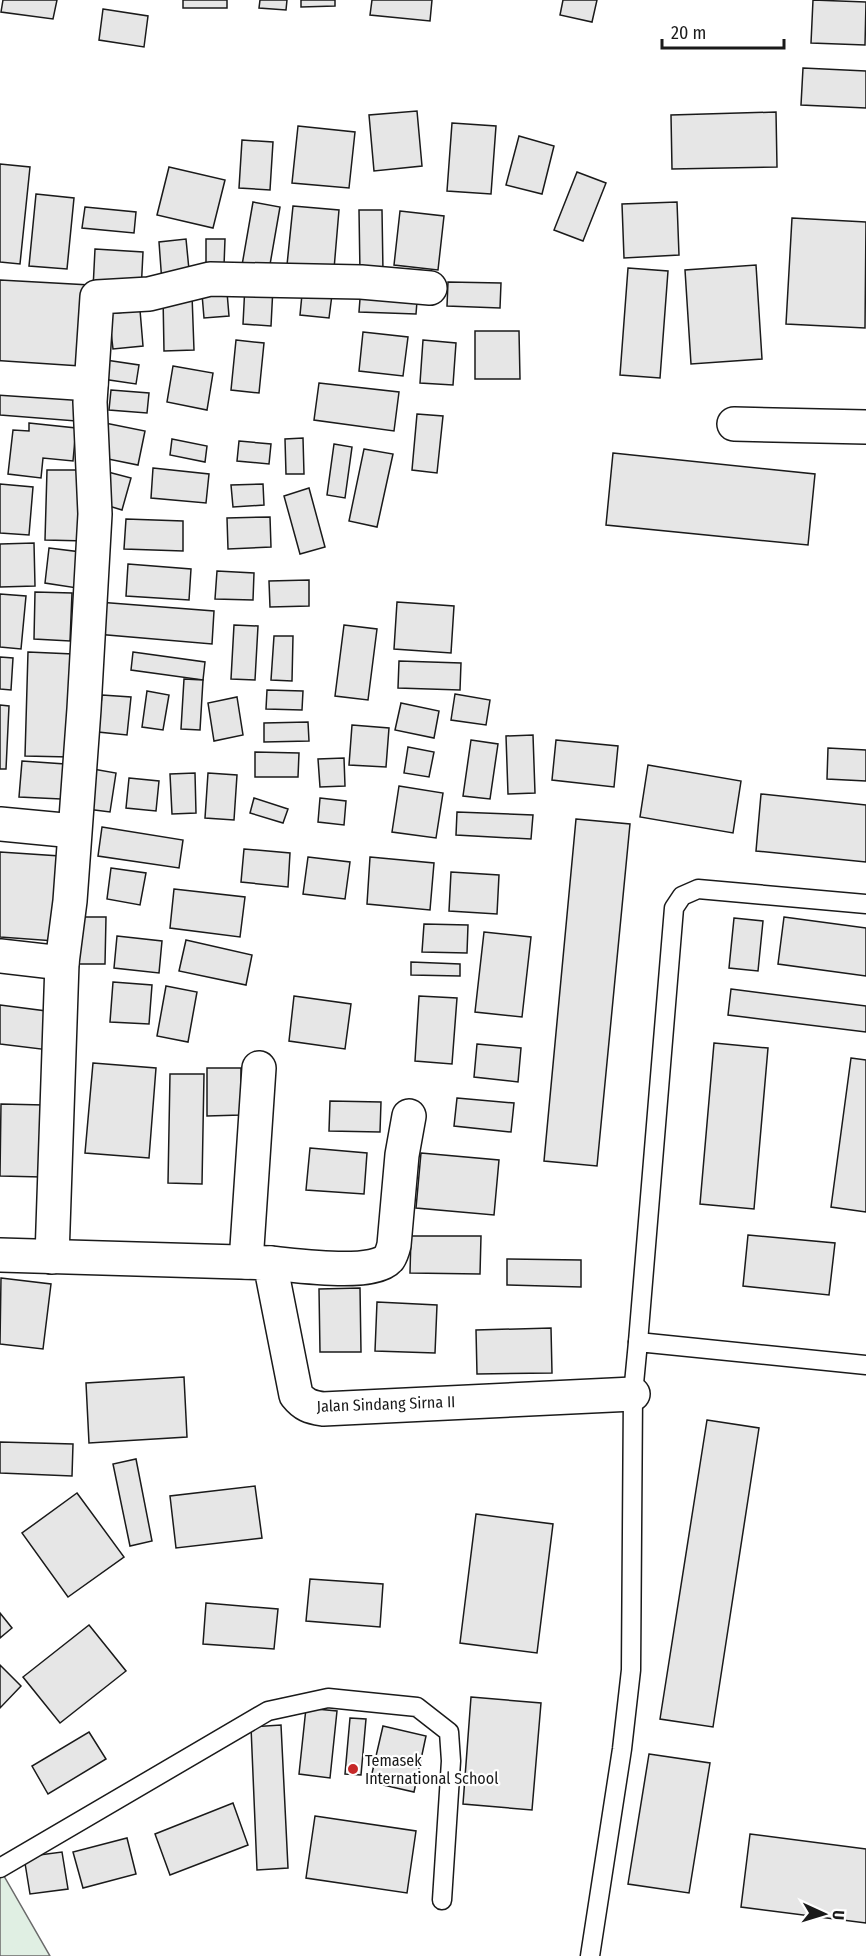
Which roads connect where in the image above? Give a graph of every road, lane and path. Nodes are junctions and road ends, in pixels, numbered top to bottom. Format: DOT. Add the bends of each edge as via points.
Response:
graph roads {
  1 [pos="430,288"];
  2 [pos="0,378"];
  3 [pos="91,384"];
  4 [pos="734,424"];
  5 [pos="866,427"];
  6 [pos="0,824"];
  7 [pos="74,831"];
  8 [pos="866,904"];
  9 [pos="0,956"];
  10 [pos="62,963"];
  11 [pos="259,1068"];
  12 [pos="409,1116"];
  13 [pos="0,1255"];
  14 [pos="52,1257"];
  15 [pos="258,1263"];
  16 [pos="638,1342"];
  17 [pos="866,1365"];
  18 [pos="633,1394"];
  19 [pos="0,1868"];
  20 [pos="442,1900"];
  21 [pos="590,1956"];
  1 -- 3 [label="street" via="361,282 210,279 149,294 98,296"];
  2 -- 3 [label="street"];
  3 -- 7 [label="street" via="95,514"];
  4 -- 5 [label="street"];
  6 -- 7 [label="street"];
  7 -- 10 [label="street"];
  8 -- 16 [label="lane" via="698,889 682,896 674,908"];
  9 -- 10 [label="street"];
  10 -- 14 [label="street"];
  11 -- 15 [label="street, Jalan Sindang Sirna II"];
  12 -- 15 [label="street" via="394,1245 389,1259 360,1270"];
  13 -- 14 [label="street"];
  14 -- 15 [label="street"];
  15 -- 18 [label="street, Jalan Sindang Sirna II" via="296,1395 310,1407"];
  16 -- 17 [label="lane"];
  16 -- 18 [label="lane"];
  18 -- 21 [label="lane" via="631,1670"];
  19 -- 20 [label="lane" via="268,1711 328,1698 417,1707 449,1732 451,1761"];
}
